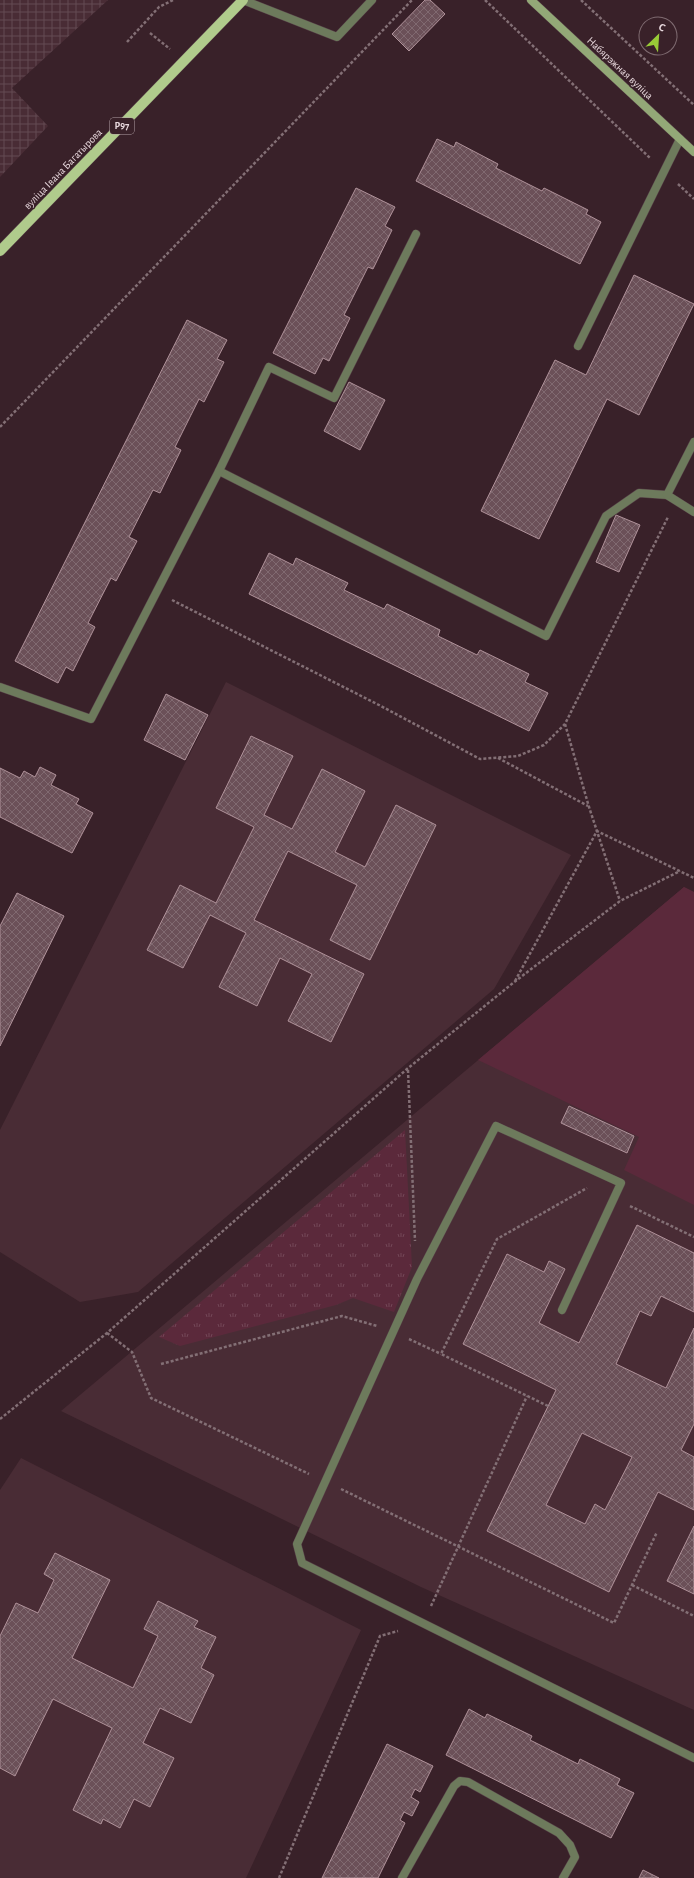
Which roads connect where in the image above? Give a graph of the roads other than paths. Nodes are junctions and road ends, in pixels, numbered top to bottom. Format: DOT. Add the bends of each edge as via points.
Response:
graph roads {
  1 [pos="243,0"];
  2 [pos="372,0"];
  3 [pos="531,0"];
  4 [pos="680,139"];
  5 [pos="694,152"];
  6 [pos="416,234"];
  7 [pos="0,251"];
  8 [pos="578,346"];
  9 [pos="694,442"];
  10 [pos="219,471"];
  11 [pos="667,495"];
  12 [pos="694,512"];
  13 [pos="0,687"];
  14 [pos="562,1310"];
  15 [pos="694,1758"];
  16 [pos="402,1878"];
  17 [pos="563,1878"];
  1 -- 2 [label="lane" via="337,37"];
  1 -- 7 [label="main road, вуліца Івана Багатырова / Р97"];
  3 -- 4 [label="main road, Набярэжная вуліца"];
  4 -- 5 [label="main road, Набярэжная вуліца"];
  4 -- 8 [label="lane"];
  6 -- 10 [label="lane" via="334,398 270,367"];
  9 -- 11 [label="lane"];
  10 -- 11 [label="lane" via="546,636 606,516 639,493"];
  10 -- 13 [label="lane" via="91,719"];
  11 -- 12 [label="lane"];
  14 -- 15 [label="lane" via="621,1183 496,1126 417,1279 297,1544 302,1563"];
  16 -- 17 [label="lane" via="454,1786 460,1781 468,1782 558,1833 570,1845 575,1857"];
}
